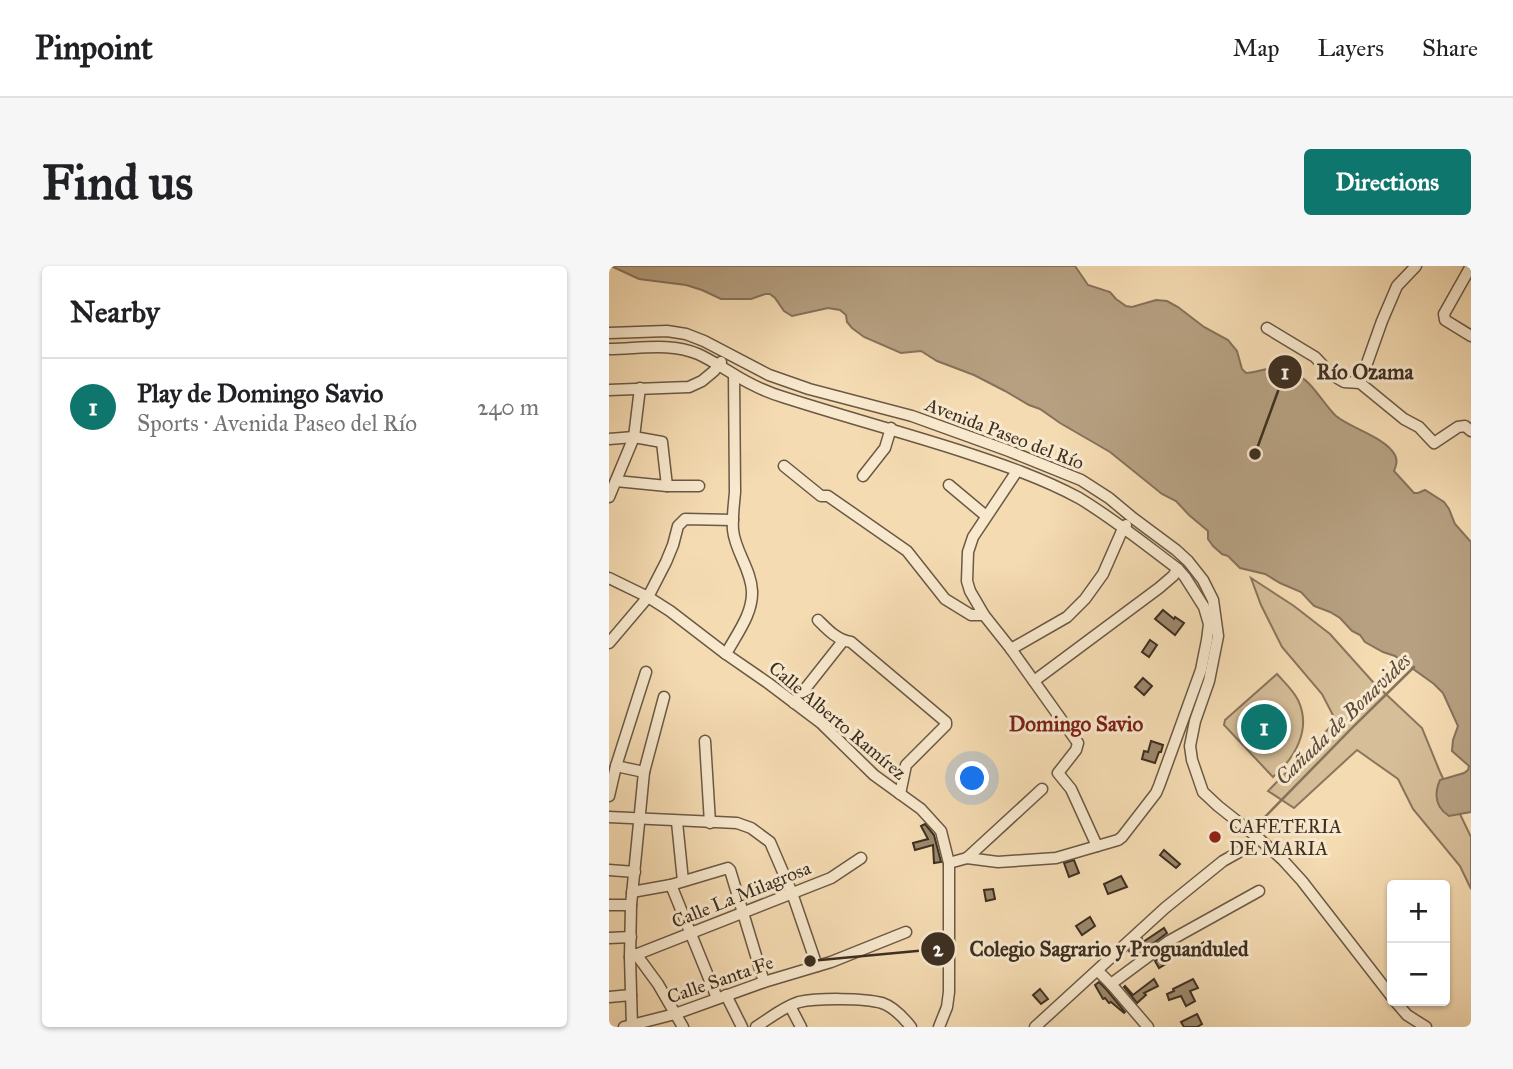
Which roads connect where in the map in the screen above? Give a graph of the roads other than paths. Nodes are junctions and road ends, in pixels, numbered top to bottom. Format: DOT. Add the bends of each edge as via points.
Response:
graph roads {
  1 [pos="1416,266"];
  2 [pos="1471,266"];
  3 [pos="1467,281"];
  4 [pos="1267,328"];
  5 [pos="609,333"];
  6 [pos="1471,336"];
  7 [pos="609,349"];
  8 [pos="726,353"];
  9 [pos="719,365"];
  10 [pos="734,375"];
  11 [pos="1360,383"];
  12 [pos="640,388"];
  13 [pos="609,390"];
  14 [pos="891,428"];
  15 [pos="1471,431"];
  16 [pos="634,437"];
  17 [pos="609,439"];
  18 [pos="784,466"];
  19 [pos="1017,471"];
  20 [pos="863,476"];
  21 [pos="616,481"];
  22 [pos="949,485"];
  23 [pos="667,486"];
  24 [pos="699,486"];
  25 [pos="609,498"];
  26 [pos="986,516"];
  27 [pos="1133,518"];
  28 [pos="733,520"];
  29 [pos="1124,528"];
  30 [pos="1178,569"];
  31 [pos="609,578"];
  32 [pos="648,597"];
  33 [pos="984,615"];
  34 [pos="818,620"];
  35 [pos="843,641"];
  36 [pos="609,643"];
  37 [pos="1011,649"];
  38 [pos="726,654"];
  39 [pos="646,672"];
  40 [pos="1034,681"];
  41 [pos="664,697"];
  42 [pos="794,703"];
  43 [pos="705,741"];
  44 [pos="616,766"];
  45 [pos="644,772"];
  46 [pos="1042,789"];
  47 [pos="900,794"];
  48 [pos="609,796"];
  49 [pos="609,817"];
  50 [pos="640,819"];
  51 [pos="677,821"];
  52 [pos="709,823"];
  53 [pos="1097,846"];
  54 [pos="1248,847"];
  55 [pos="861,858"];
  56 [pos="967,858"];
  57 [pos="949,863"];
  58 [pos="609,870"];
  59 [pos="635,872"];
  60 [pos="683,881"];
  61 [pos="671,885"];
  62 [pos="1259,891"];
  63 [pos="632,892"];
  64 [pos="792,893"];
  65 [pos="609,905"];
  66 [pos="631,905"];
  67 [pos="743,913"];
  68 [pos="906,932"];
  69 [pos="690,934"];
  70 [pos="631,937"];
  71 [pos="609,938"];
  72 [pos="633,956"];
  73 [pos="817,966"];
  74 [pos="1098,971"];
  75 [pos="764,982"];
  76 [pos="1111,984"];
  77 [pos="1387,990"];
  78 [pos="631,995"];
  79 [pos="722,996"];
  80 [pos="609,997"];
  81 [pos="790,1006"];
  82 [pos="1400,1006"];
  83 [pos="675,1014"];
  84 [pos="629,1026"];
  85 [pos="683,1027"];
  86 [pos="742,1027"];
  87 [pos="756,1027"];
  88 [pos="801,1027"];
  89 [pos="911,1027"];
  90 [pos="939,1027"];
  91 [pos="1035,1027"];
  92 [pos="1148,1027"];
  93 [pos="1426,1027"];
  1 -- 11 [label="street" via="1397,286"];
  2 -- 3 [label="street"];
  3 -- 6 [label="street" via="1444,317"];
  4 -- 11 [label="street" via="1315,358 1332,375"];
  5 -- 8 [label="street, Avenida Paseo del Río" via="686,334"];
  7 -- 9 [label="street, Avenida Paseo del Río" via="681,349"];
  8 -- 9 [label="street"];
  8 -- 27 [label="street, Avenida Paseo del Río" via="809,390 912,416 1052,468 1081,480"];
  9 -- 10 [label="street, Avenida Paseo del Río"];
  9 -- 12 [label="street" via="689,387"];
  10 -- 14 [label="street, Avenida Paseo del Río" via="780,396"];
  10 -- 28 [label="street"];
  11 -- 15 [label="street" via="1433,443 1458,427"];
  12 -- 13 [label="street"];
  12 -- 16 [label="street"];
  14 -- 19 [label="street, Avenida Paseo del Río"];
  14 -- 20 [label="street" via="885,448"];
  16 -- 17 [label="street"];
  16 -- 21 [label="street"];
  16 -- 23 [label="street" via="663,444"];
  18 -- 33 [label="street" via="821,496 828,496 907,551 945,599 971,615"];
  19 -- 26 [label="street"];
  19 -- 29 [label="street, Avenida Paseo del Río" via="1077,498"];
  21 -- 23 [label="street"];
  21 -- 25 [label="street"];
  22 -- 26 [label="street"];
  23 -- 24 [label="street"];
  26 -- 33 [label="street" via="973,537 966,572 970,591"];
  27 -- 29 [label="street"];
  27 -- 77 [label="street, Avenida Paseo del Río" via="1188,561 1213,600 1218,636 1190,746 1203,792 1303,881"];
  28 -- 32 [label="street" via="685,519"];
  28 -- 38 [label="street" via="735,542 752,590 746,618"];
  29 -- 30 [label="street, Avenida Paseo del Río"];
  29 -- 37 [label="street" via="1103,574 1085,599 1067,617"];
  30 -- 40 [label="street"];
  30 -- 53 [label="street, Avenida Paseo del Río" via="1204,607 1209,624 1201,670 1156,793 1122,837"];
  31 -- 32 [label="street, Calle Alberto Ramírez"];
  32 -- 36 [label="street"];
  32 -- 38 [label="street, Calle Alberto Ramírez"];
  33 -- 37 [label="street"];
  34 -- 35 [label="street"];
  35 -- 42 [label="street"];
  35 -- 47 [label="street" via="851,642 947,723 906,765"];
  37 -- 40 [label="street"];
  38 -- 42 [label="street, Calle Alberto Ramírez"];
  39 -- 44 [label="street"];
  40 -- 53 [label="street" via="1078,743 1058,773 1071,789"];
  41 -- 45 [label="street"];
  42 -- 47 [label="street, Calle Alberto Ramírez"];
  43 -- 52 [label="street"];
  44 -- 45 [label="street"];
  44 -- 48 [label="street"];
  45 -- 50 [label="street"];
  46 -- 56 [label="street"];
  47 -- 57 [label="street, Calle Alberto Ramírez" via="941,831"];
  49 -- 50 [label="street"];
  50 -- 51 [label="street"];
  50 -- 59 [label="street"];
  51 -- 52 [label="street"];
  51 -- 60 [label="street"];
  52 -- 64 [label="street" via="737,823 770,842"];
  53 -- 56 [label="street, Avenida Paseo del Río" via="1056,858 998,862"];
  54 -- 74 [label="street" via="1175,900"];
  55 -- 64 [label="street, Calle La Milagrosa" via="831,878"];
  56 -- 57 [label="street"];
  57 -- 90 [label="street, Calle Alberto Ramírez" via="949,992"];
  58 -- 59 [label="street"];
  59 -- 63 [label="street"];
  60 -- 61 [label="street"];
  60 -- 67 [label="street" via="728,868"];
  61 -- 63 [label="street"];
  61 -- 69 [label="street"];
  62 -- 76 [label="street" via="1169,941"];
  63 -- 66 [label="street"];
  64 -- 67 [label="street, Calle La Milagrosa"];
  64 -- 73 [label="street"];
  65 -- 66 [label="street"];
  66 -- 70 [label="street"];
  67 -- 69 [label="street, Calle La Milagrosa"];
  67 -- 75 [label="street"];
  68 -- 73 [label="street, Calle Santa Fe"];
  69 -- 72 [label="street, Calle La Milagrosa"];
  69 -- 79 [label="street"];
  70 -- 71 [label="street"];
  70 -- 72 [label="street"];
  72 -- 78 [label="street"];
  72 -- 83 [label="street" via="658,984"];
  73 -- 75 [label="street, Calle Santa Fe"];
  74 -- 76 [label="street"];
  74 -- 91 [label="street"];
  75 -- 79 [label="street, Calle Santa Fe"];
  76 -- 92 [label="street"];
  78 -- 80 [label="street"];
  78 -- 84 [label="street"];
  79 -- 83 [label="street, Calle Santa Fe"];
  79 -- 86 [label="street"];
  81 -- 87 [label="street"];
  81 -- 88 [label="street"];
  81 -- 89 [label="street" via="825,999 882,1003"];
  82 -- 93 [label="street, Avenida Paseo del Río"];
  83 -- 84 [label="street, Calle Santa Fe"];
  83 -- 85 [label="street"];
}
